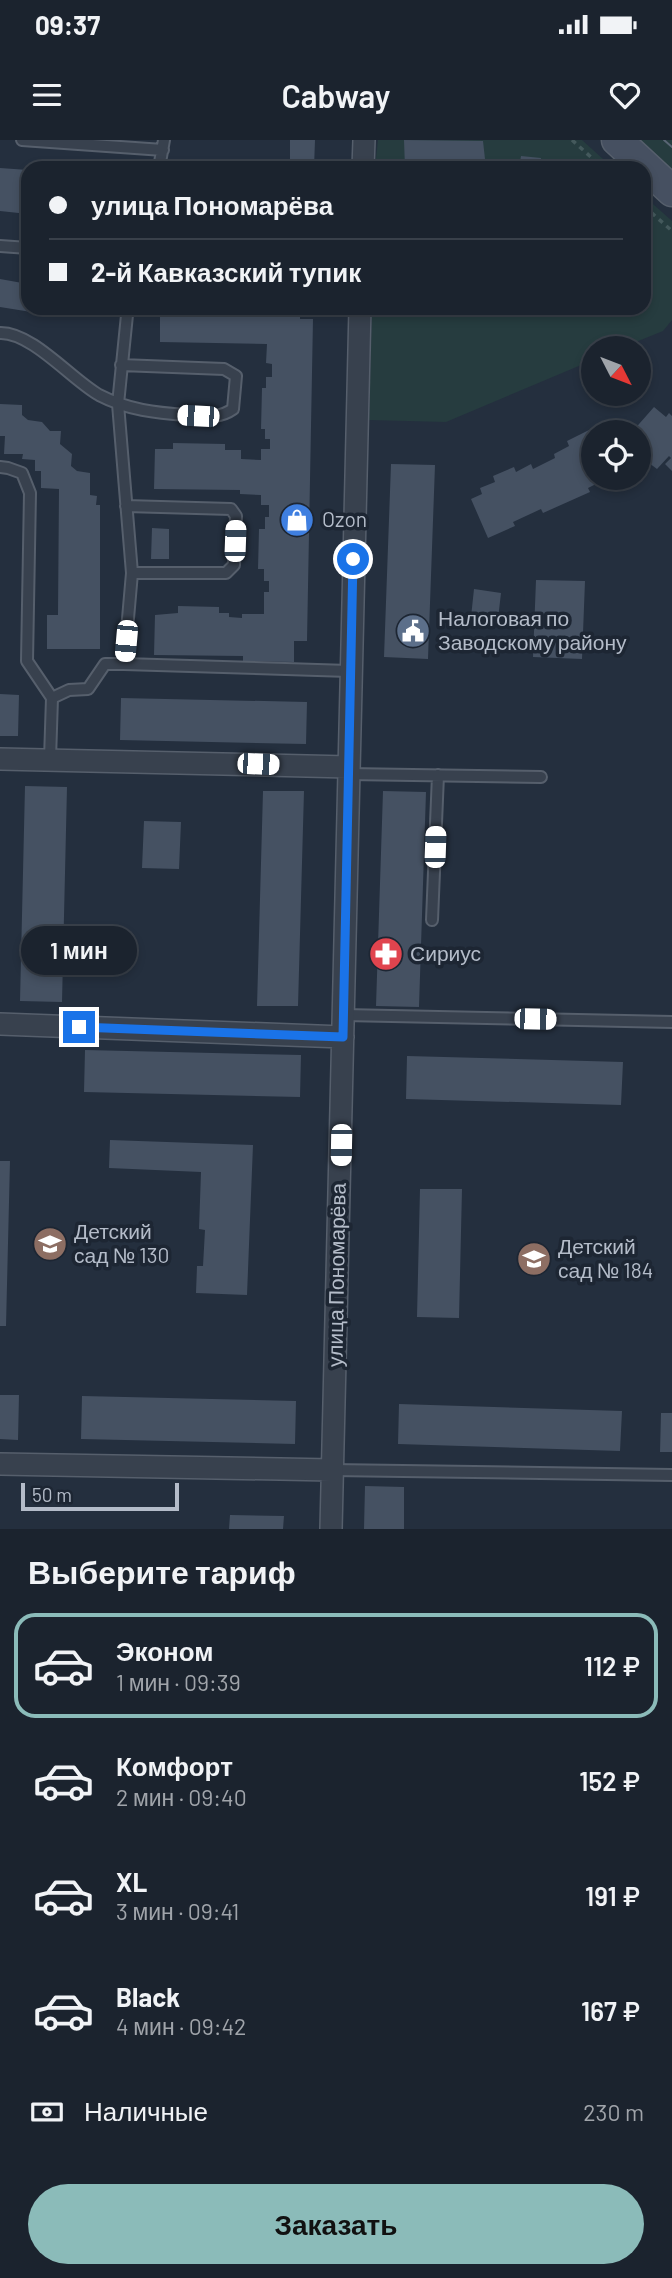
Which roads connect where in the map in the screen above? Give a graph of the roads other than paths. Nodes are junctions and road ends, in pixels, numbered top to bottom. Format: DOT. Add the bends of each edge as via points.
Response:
graph roads {
  1 [pos="22,140"];
  2 [pos="364,140"];
  3 [pos="617,140"];
  4 [pos="164,145"];
  5 [pos="363,161"];
  6 [pos="640,161"];
  7 [pos="651,172"];
  8 [pos="672,191"];
  9 [pos="0,246"];
  10 [pos="21,248"];
  11 [pos="127,315"];
  12 [pos="359,315"];
  13 [pos="0,333"];
  14 [pos="121,365"];
  15 [pos="118,404"];
  16 [pos="0,467"];
  17 [pos="126,506"];
  18 [pos="132,573"];
  19 [pos="124,664"];
  20 [pos="349,671"];
  21 [pos="52,698"];
  22 [pos="50,758"];
  23 [pos="0,759"];
  24 [pos="349,770"];
  25 [pos="438,775"];
  26 [pos="541,777"];
  27 [pos="432,920"];
  28 [pos="344,1015"];
  29 [pos="672,1022"];
  30 [pos="0,1024"];
  31 [pos="343,1037"];
  32 [pos="0,1464"];
  33 [pos="332,1470"];
  34 [pos="672,1475"];
  35 [pos="331,1529"];
  1 -- 4 [label="lane"];
  2 -- 5 [label="street"];
  3 -- 6 [label="main road"];
  7 -- 8 [label="main road"];
  9 -- 10 [label="lane"];
  11 -- 14 [label="lane"];
  12 -- 20 [label="street, улица Пономарёва"];
  13 -- 15 [label="lane" via="35,346 96,393"];
  14 -- 15 [label="lane"];
  14 -- 15 [label="lane" via="224,369 236,376 233,409 222,417 150,413"];
  15 -- 17 [label="lane"];
  16 -- 21 [label="lane" via="22,474 30,493 27,660"];
  17 -- 18 [label="lane"];
  17 -- 18 [label="lane" via="231,509 236,516 234,565 226,573"];
  18 -- 19 [label="lane"];
  19 -- 20 [label="lane"];
  19 -- 21 [label="lane" via="105,664 88,689 69,690"];
  20 -- 24 [label="street, улица Пономарёва"];
  21 -- 22 [label="lane"];
  22 -- 23 [label="street"];
  22 -- 24 [label="street"];
  24 -- 25 [label="lane"];
  24 -- 28 [label="street, улица Пономарёва"];
  25 -- 26 [label="lane"];
  25 -- 27 [label="lane"];
  28 -- 29 [label="lane"];
  28 -- 31 [label="street, улица Пономарёва"];
  30 -- 31 [label="street"];
  31 -- 33 [label="street, улица Пономарёва"];
  32 -- 33 [label="street"];
  33 -- 34 [label="lane"];
  33 -- 35 [label="street, улица Пономарёва"];
}
